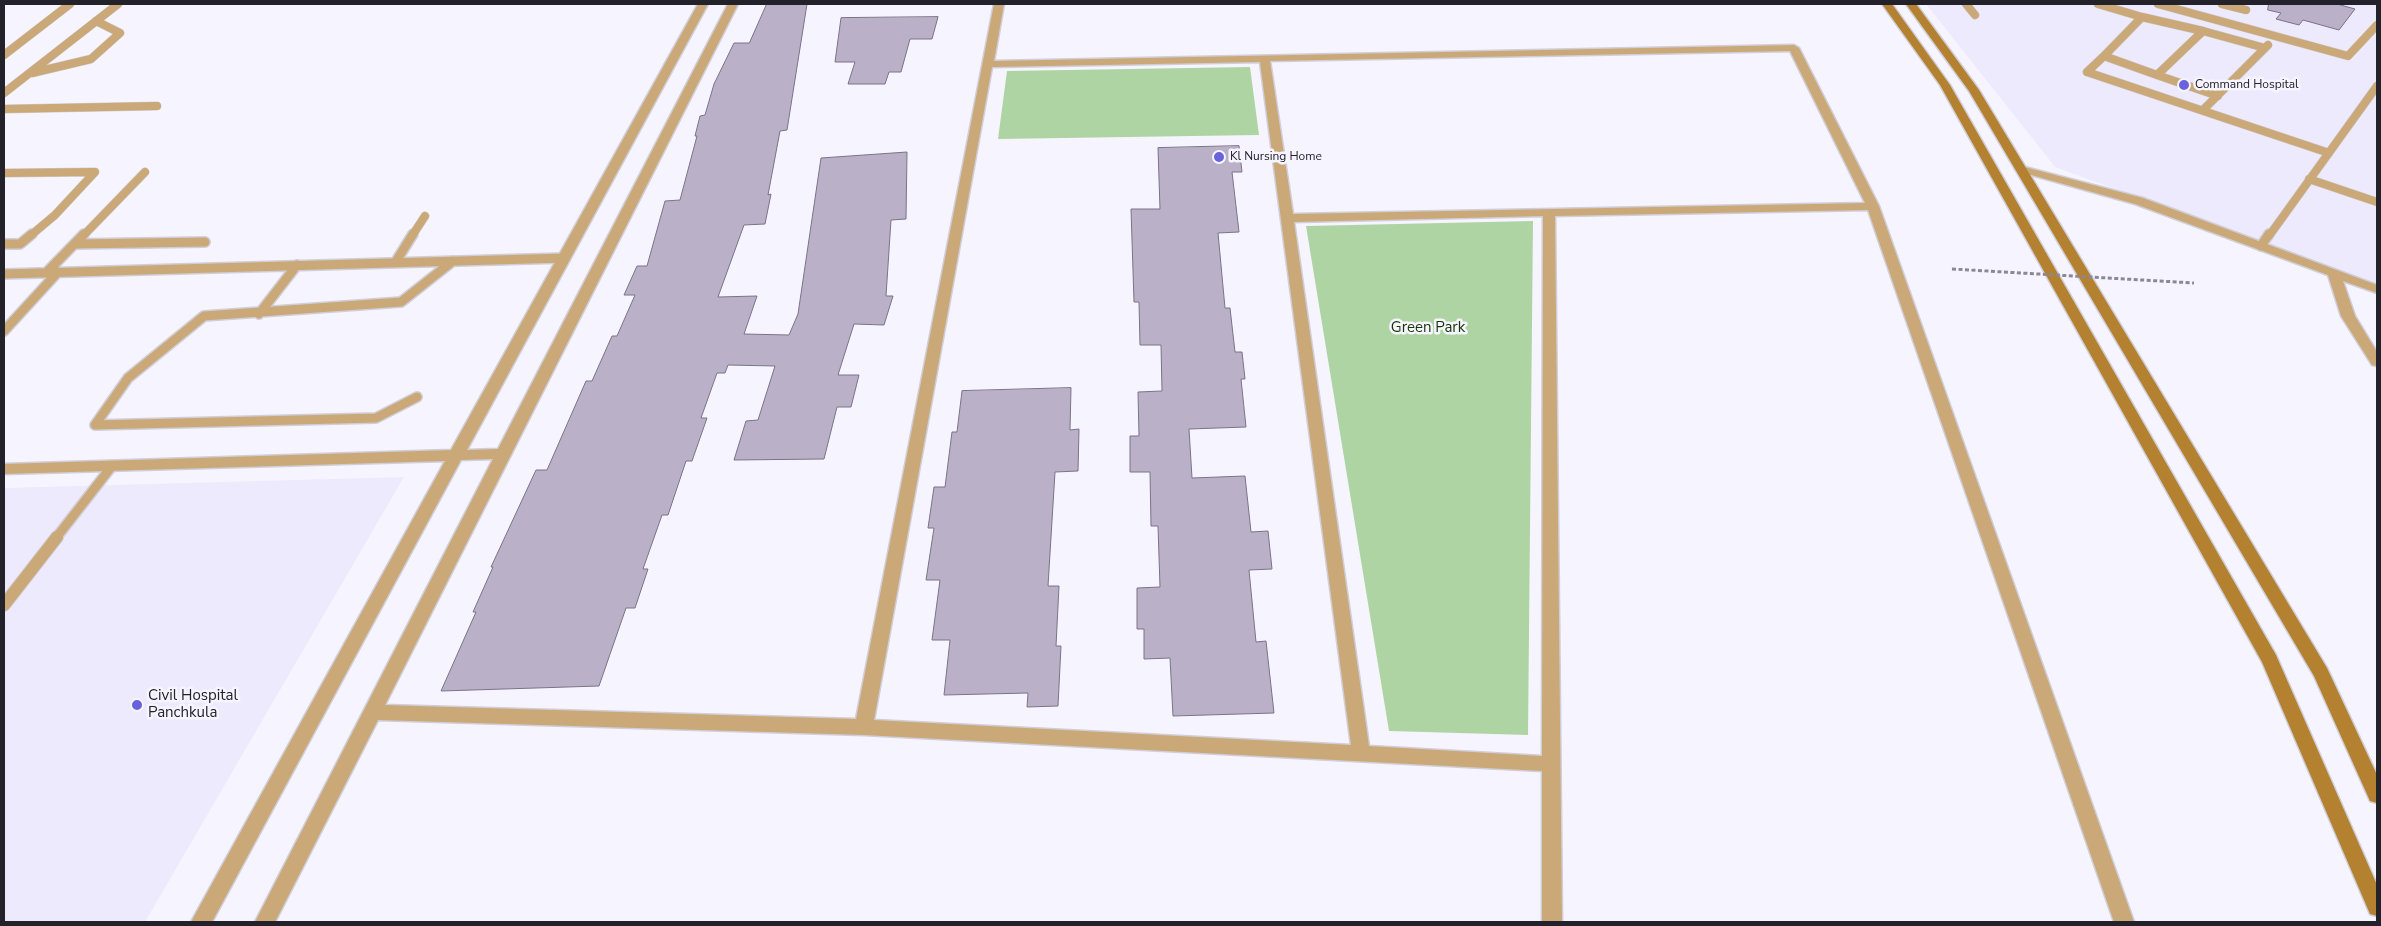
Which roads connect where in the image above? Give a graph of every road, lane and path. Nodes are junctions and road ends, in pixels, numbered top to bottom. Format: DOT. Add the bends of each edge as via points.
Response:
graph roads {
  1 [pos="70,4"];
  2 [pos="118,4"];
  3 [pos="702,4"];
  4 [pos="733,4"];
  5 [pos="999,4"];
  6 [pos="1887,4"];
  7 [pos="1911,4"];
  8 [pos="1966,4"];
  9 [pos="2098,4"];
  10 [pos="2158,4"];
  11 [pos="2222,4"];
  12 [pos="2179,6"];
  13 [pos="2246,10"];
  14 [pos="1975,15"];
  15 [pos="2142,17"];
  16 [pos="96,20"];
  17 [pos="2377,25"];
  18 [pos="2203,31"];
  19 [pos="2276,37"];
  20 [pos="2264,48"];
  21 [pos="4,55"];
  22 [pos="2104,56"];
  23 [pos="1265,59"];
  24 [pos="988,64"];
  25 [pos="28,74"];
  26 [pos="2157,75"];
  27 [pos="2377,86"];
  28 [pos="4,93"];
  29 [pos="2218,96"];
  30 [pos="157,106"];
  31 [pos="4,109"];
  32 [pos="2204,110"];
  33 [pos="2329,153"];
  34 [pos="2021,170"];
  35 [pos="145,172"];
  36 [pos="4,173"];
  37 [pos="2309,180"];
  38 [pos="2377,202"];
  39 [pos="1874,206"];
  40 [pos="1549,212"];
  41 [pos="425,216"];
  42 [pos="1287,218"];
  43 [pos="204,242"];
  44 [pos="4,244"];
  45 [pos="75,244"];
  46 [pos="2261,246"];
  47 [pos="564,258"];
  48 [pos="453,261"];
  49 [pos="395,262"];
  50 [pos="297,265"];
  51 [pos="1952,269"];
  52 [pos="47,272"];
  53 [pos="58,272"];
  54 [pos="2334,273"];
  55 [pos="5,275"];
  56 [pos="2194,283"];
  57 [pos="2377,289"];
  58 [pos="259,314"];
  59 [pos="4,331"];
  60 [pos="2377,362"];
  61 [pos="417,397"];
  62 [pos="504,454"];
  63 [pos="456,455"];
  64 [pos="112,466"];
  65 [pos="4,469"];
  66 [pos="4,605"];
  67 [pos="372,712"];
  68 [pos="864,727"];
  69 [pos="1361,753"];
  70 [pos="1552,764"];
  71 [pos="2377,795"];
  72 [pos="2377,907"];
  73 [pos="201,922"];
  74 [pos="265,922"];
  75 [pos="1552,922"];
  76 [pos="2124,922"];
  1 -- 21 [label="lane"];
  2 -- 16 [label="lane"];
  3 -- 47 [label="street"];
  4 -- 62 [label="street"];
  5 -- 24 [label="street"];
  6 -- 72 [label="main road" via="1945,85 2270,660"];
  7 -- 34 [label="main road" via="1974,90"];
  8 -- 14 [label="lane"];
  9 -- 15 [label="lane"];
  10 -- 12 [label="lane"];
  11 -- 13 [label="lane"];
  12 -- 19 [label="lane"];
  15 -- 18 [label="lane"];
  15 -- 22 [label="lane"];
  16 -- 25 [label="lane"];
  16 -- 25 [label="lane" via="120,33 90,59"];
  17 -- 19 [label="lane" via="2348,56"];
  18 -- 20 [label="lane"];
  18 -- 26 [label="lane"];
  19 -- 20 [label="lane"];
  20 -- 29 [label="lane"];
  22 -- 26 [label="lane"];
  22 -- 32 [label="lane" via="2087,72"];
  23 -- 24 [label="street"];
  23 -- 39 [label="street" via="1794,48"];
  23 -- 42 [label="street"];
  24 -- 68 [label="street"];
  25 -- 28 [label="lane"];
  26 -- 29 [label="lane"];
  27 -- 33 [label="lane"];
  29 -- 32 [label="lane"];
  30 -- 31 [label="lane"];
  32 -- 33 [label="lane"];
  33 -- 37 [label="lane"];
  34 -- 46 [label="street" via="2138,201"];
  34 -- 71 [label="main road" via="2321,673"];
  35 -- 45 [label="lane"];
  36 -- 44 [label="lane" via="95,172 55,215 20,244"];
  37 -- 38 [label="lane"];
  37 -- 46 [label="lane"];
  39 -- 40 [label="street"];
  39 -- 76 [label="street"];
  40 -- 42 [label="street"];
  40 -- 70 [label="street"];
  41 -- 49 [label="lane"];
  42 -- 69 [label="street"];
  43 -- 45 [label="lane"];
  45 -- 52 [label="lane"];
  46 -- 54 [label="street"];
  47 -- 48 [label="lane"];
  47 -- 63 [label="street"];
  48 -- 49 [label="lane"];
  48 -- 58 [label="lane" via="401,302"];
  49 -- 50 [label="lane"];
  50 -- 53 [label="lane"];
  50 -- 58 [label="lane"];
  51 -- 56 [label="path, bridge"];
  52 -- 53 [label="lane"];
  52 -- 55 [label="lane"];
  53 -- 59 [label="lane"];
  54 -- 57 [label="street"];
  54 -- 60 [label="street" via="2348,316"];
  58 -- 61 [label="lane" via="204,316 128,378 95,425 376,418"];
  62 -- 63 [label="street"];
  62 -- 67 [label="street"];
  63 -- 64 [label="street"];
  63 -- 73 [label="street"];
  64 -- 65 [label="street"];
  64 -- 66 [label="lane"];
  67 -- 68 [label="street"];
  67 -- 74 [label="street"];
  68 -- 69 [label="street"];
  69 -- 70 [label="street"];
  70 -- 75 [label="street"];
}
